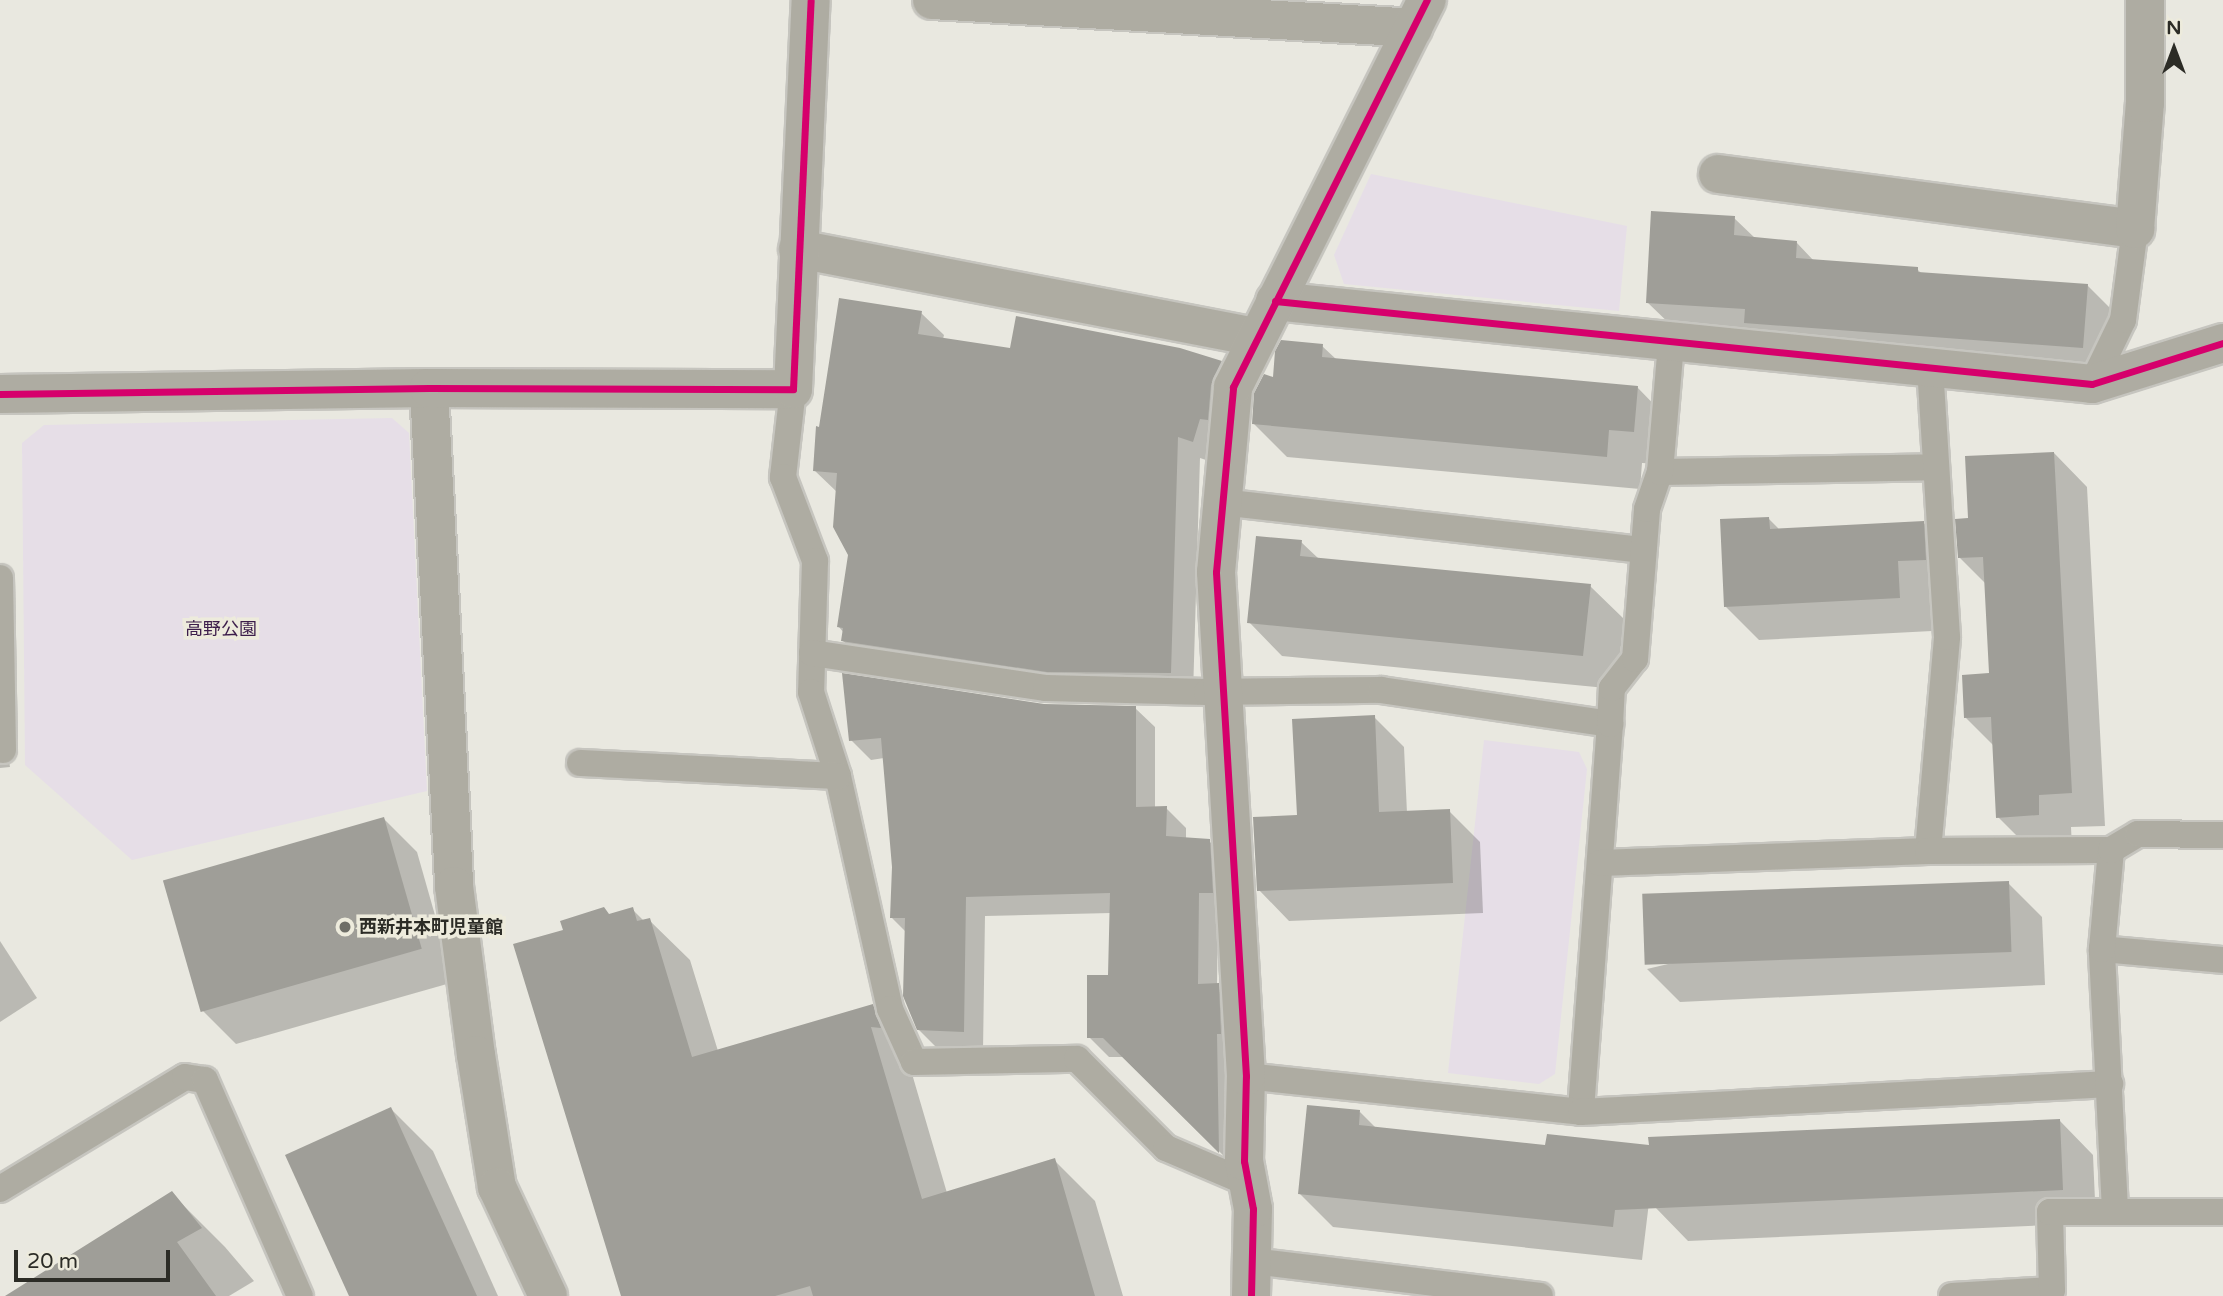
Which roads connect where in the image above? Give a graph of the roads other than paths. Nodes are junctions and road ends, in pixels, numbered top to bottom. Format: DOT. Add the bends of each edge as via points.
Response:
graph roads {
  1 [pos="811,0"];
  2 [pos="932,0"];
  3 [pos="2145,0"];
  4 [pos="1420,14"];
  5 [pos="1718,174"];
  6 [pos="2135,229"];
  7 [pos="798,249"];
  8 [pos="1275,301"];
  9 [pos="1256,337"];
  10 [pos="2223,342"];
  11 [pos="1671,343"];
  12 [pos="1930,368"];
  13 [pos="2092,384"];
  14 [pos="429,388"];
  15 [pos="793,389"];
  16 [pos="0,394"];
  17 [pos="1936,467"];
  18 [pos="1660,472"];
  19 [pos="1221,502"];
  20 [pos="1643,550"];
  21 [pos="0,578"];
  22 [pos="812,653"];
  23 [pos="1226,692"];
  24 [pos="1610,724"];
  25 [pos="3,750"];
  26 [pos="580,762"];
  27 [pos="838,776"];
  28 [pos="2223,835"];
  29 [pos="2111,850"];
  30 [pos="1928,851"];
  31 [pos="1600,863"];
  32 [pos="2102,949"];
  33 [pos="2223,960"];
  34 [pos="1246,1076"];
  35 [pos="2110,1084"];
  36 [pos="1581,1112"];
  37 [pos="1250,1184"];
  38 [pos="0,1189"];
  39 [pos="2115,1210"];
  40 [pos="2223,1212"];
  41 [pos="1251,1278"];
  42 [pos="300,1296"];
  43 [pos="548,1296"];
  44 [pos="1540,1296"];
  45 [pos="1952,1296"];
  1 -- 7 [label="street"];
  2 -- 4 [label="street"];
  3 -- 6 [label="street" via="2145,103"];
  4 -- 8 [label="street"];
  5 -- 6 [label="street"];
  6 -- 13 [label="lane" via="2123,320"];
  7 -- 9 [label="street"];
  7 -- 15 [label="street"];
  8 -- 9 [label="street"];
  8 -- 11 [label="street"];
  9 -- 19 [label="street" via="1233,387"];
  10 -- 13 [label="street"];
  11 -- 12 [label="street"];
  11 -- 18 [label="lane"];
  12 -- 13 [label="street"];
  12 -- 17 [label="lane"];
  14 -- 15 [label="street"];
  14 -- 16 [label="street"];
  14 -- 43 [label="street" via="454,886 474,1042 497,1187"];
  15 -- 22 [label="lane" via="783,477 815,561"];
  17 -- 18 [label="lane"];
  17 -- 30 [label="lane" via="1947,637"];
  18 -- 20 [label="lane" via="1647,509"];
  19 -- 20 [label="lane"];
  19 -- 23 [label="street" via="1216,572"];
  20 -- 24 [label="lane" via="1635,659 1612,688"];
  21 -- 25 [label="lane"];
  22 -- 23 [label="lane" via="1046,688"];
  22 -- 27 [label="lane" via="811,692"];
  23 -- 24 [label="lane" via="1381,690"];
  23 -- 34 [label="street"];
  24 -- 31 [label="lane"];
  26 -- 27 [label="lane"];
  27 -- 37 [label="lane" via="890,1009 914,1062 1077,1059 1166,1148"];
  28 -- 29 [label="lane" via="2138,834"];
  29 -- 30 [label="lane"];
  29 -- 32 [label="lane"];
  30 -- 31 [label="lane"];
  31 -- 36 [label="lane"];
  32 -- 33 [label="lane"];
  32 -- 35 [label="lane"];
  34 -- 36 [label="lane"];
  34 -- 37 [label="street" via="1244,1161"];
  35 -- 36 [label="lane"];
  35 -- 39 [label="lane"];
  37 -- 41 [label="street"];
  38 -- 42 [label="lane" via="185,1077 205,1080"];
  39 -- 40 [label="lane"];
  39 -- 45 [label="lane" via="2050,1212 2052,1290"];
  41 -- 44 [label="lane"];
}
